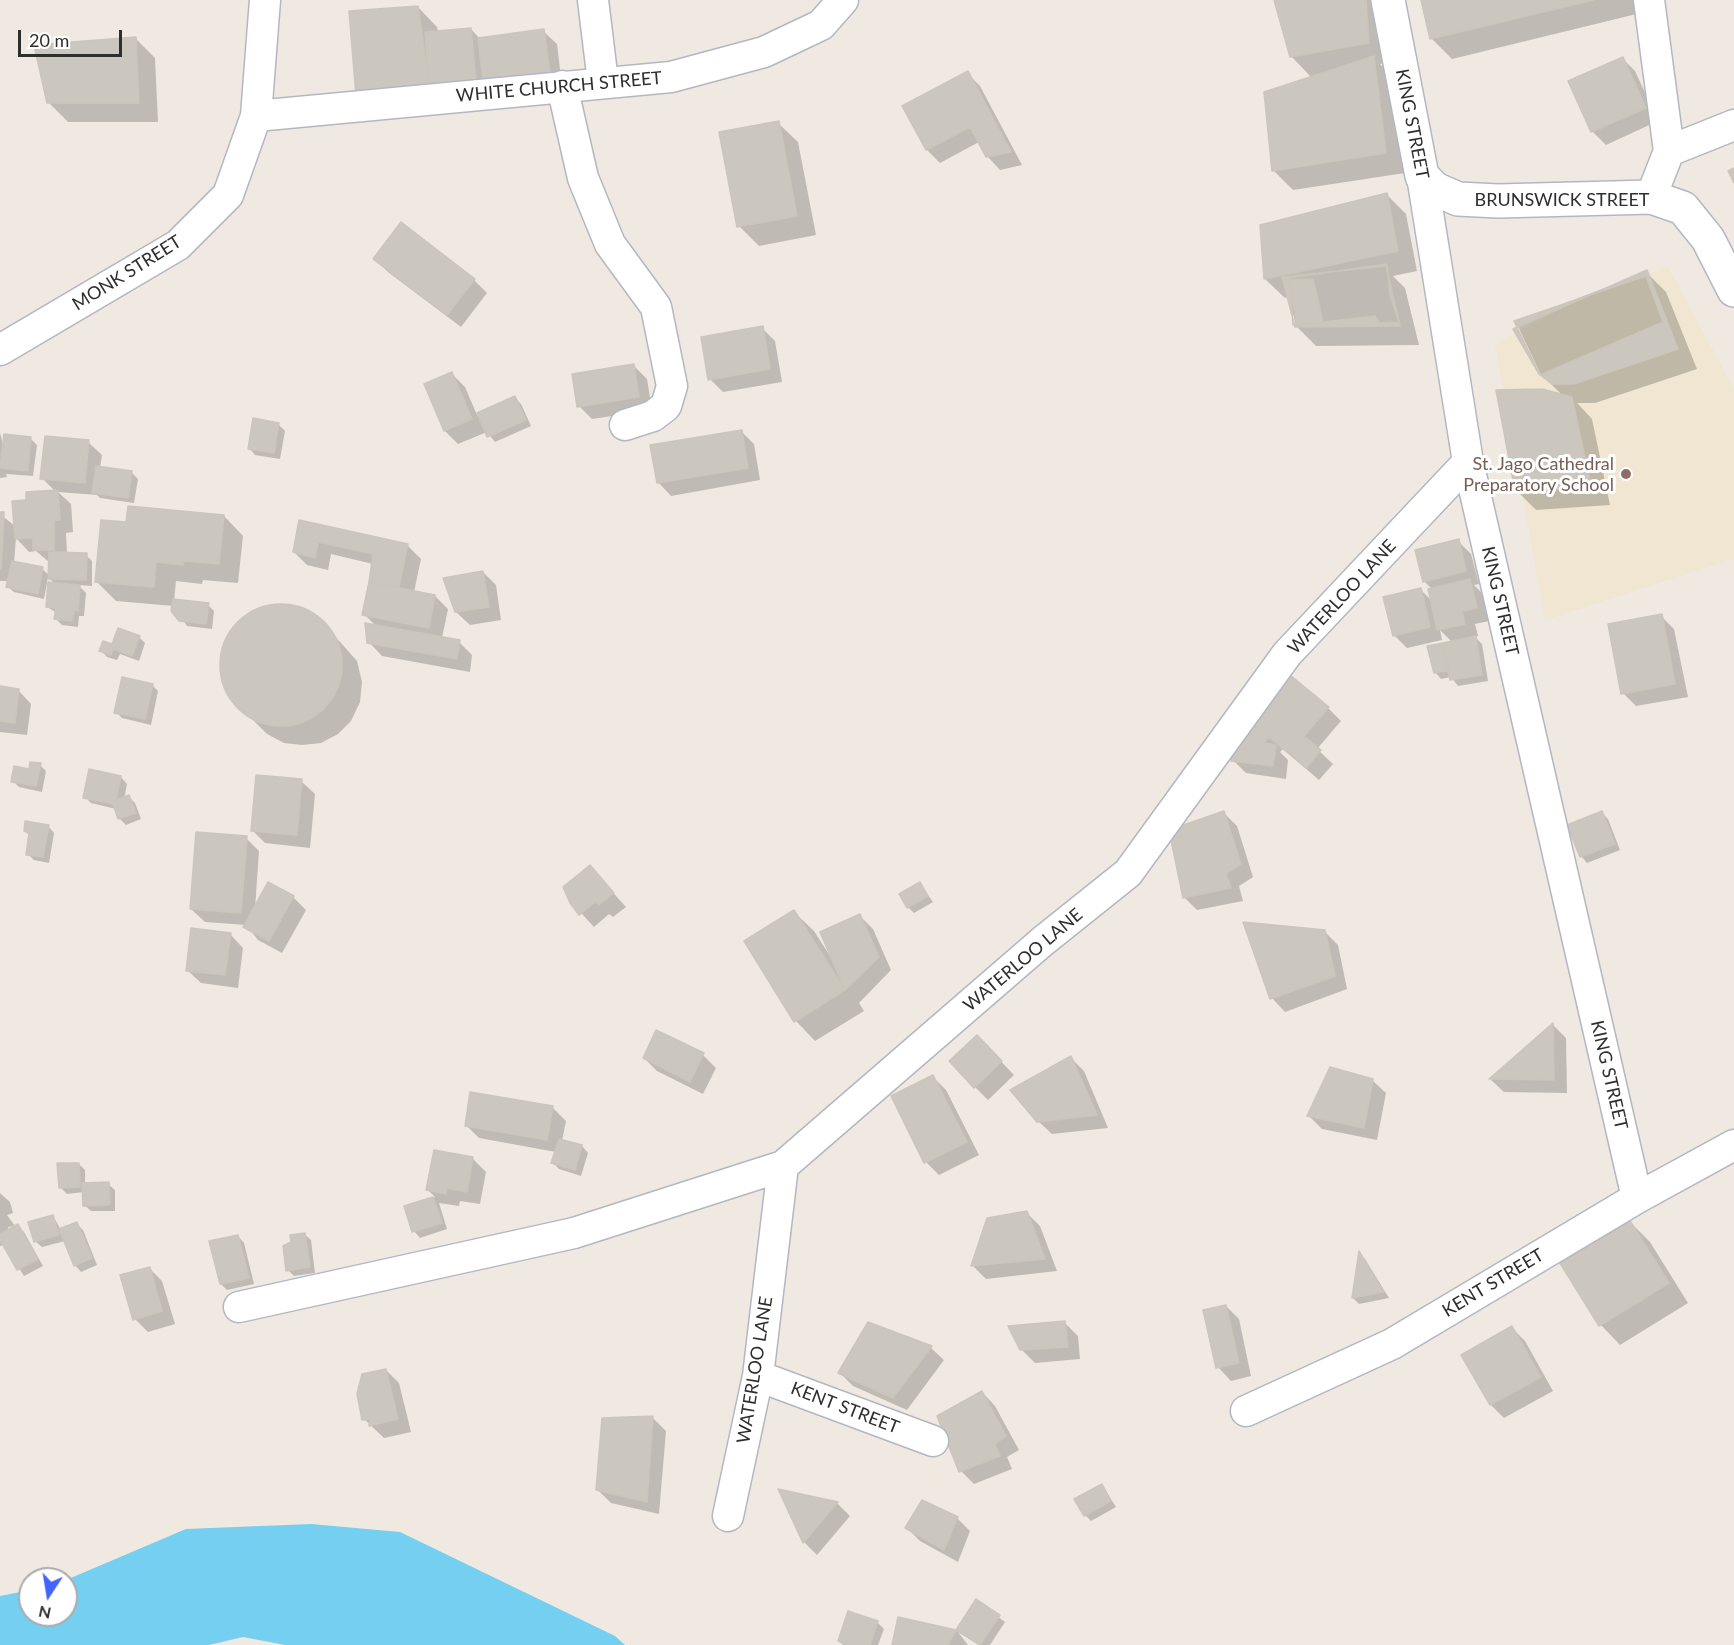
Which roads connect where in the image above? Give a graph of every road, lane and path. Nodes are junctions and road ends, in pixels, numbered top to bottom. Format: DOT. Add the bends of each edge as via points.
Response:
graph roads {
  1 [pos="265,0"];
  2 [pos="593,0"];
  3 [pos="843,0"];
  4 [pos="1388,0"];
  5 [pos="1649,0"];
  6 [pos="603,82"];
  7 [pos="562,86"];
  8 [pos="256,116"];
  9 [pos="1734,125"];
  10 [pos="1669,151"];
  11 [pos="1422,176"];
  12 [pos="1651,197"];
  13 [pos="1734,290"];
  14 [pos="0,350"];
  15 [pos="625,425"];
  16 [pos="1468,462"];
  17 [pos="1734,1145"];
  18 [pos="783,1166"];
  19 [pos="1637,1198"];
  20 [pos="239,1307"];
  21 [pos="758,1376"];
  22 [pos="1246,1411"];
  23 [pos="933,1441"];
  24 [pos="728,1516"];
  1 -- 8 [label="street, MONK STREET"];
  2 -- 6 [label="street"];
  3 -- 6 [label="street, WHITE CHURCH STREET" via="821,25 764,52 671,77"];
  4 -- 11 [label="main road, KING STREET"];
  5 -- 10 [label="street"];
  6 -- 7 [label="street, WHITE CHURCH STREET"];
  7 -- 8 [label="street, WHITE CHURCH STREET"];
  7 -- 15 [label="street" via="583,178 610,244 656,307 672,386 666,406 653,416"];
  8 -- 14 [label="street, MONK STREET" via="228,195 178,245"];
  9 -- 10 [label="street"];
  10 -- 12 [label="street"];
  11 -- 12 [label="main road, BRUNSWICK STREET" via="1435,189 1458,200"];
  11 -- 16 [label="street, KING STREET"];
  12 -- 13 [label="main road, BRUNSWICK STREET" via="1683,208 1708,239"];
  16 -- 18 [label="street, WATERLOO LANE" via="1287,654 1128,873"];
  16 -- 19 [label="street, KING STREET"];
  17 -- 19 [label="street, KENT STREET"];
  18 -- 20 [label="street" via="574,1233"];
  18 -- 21 [label="street, WATERLOO LANE"];
  19 -- 22 [label="street, KENT STREET" via="1392,1344"];
  21 -- 23 [label="street, KENT STREET"];
  21 -- 24 [label="street, WATERLOO LANE"];
}
